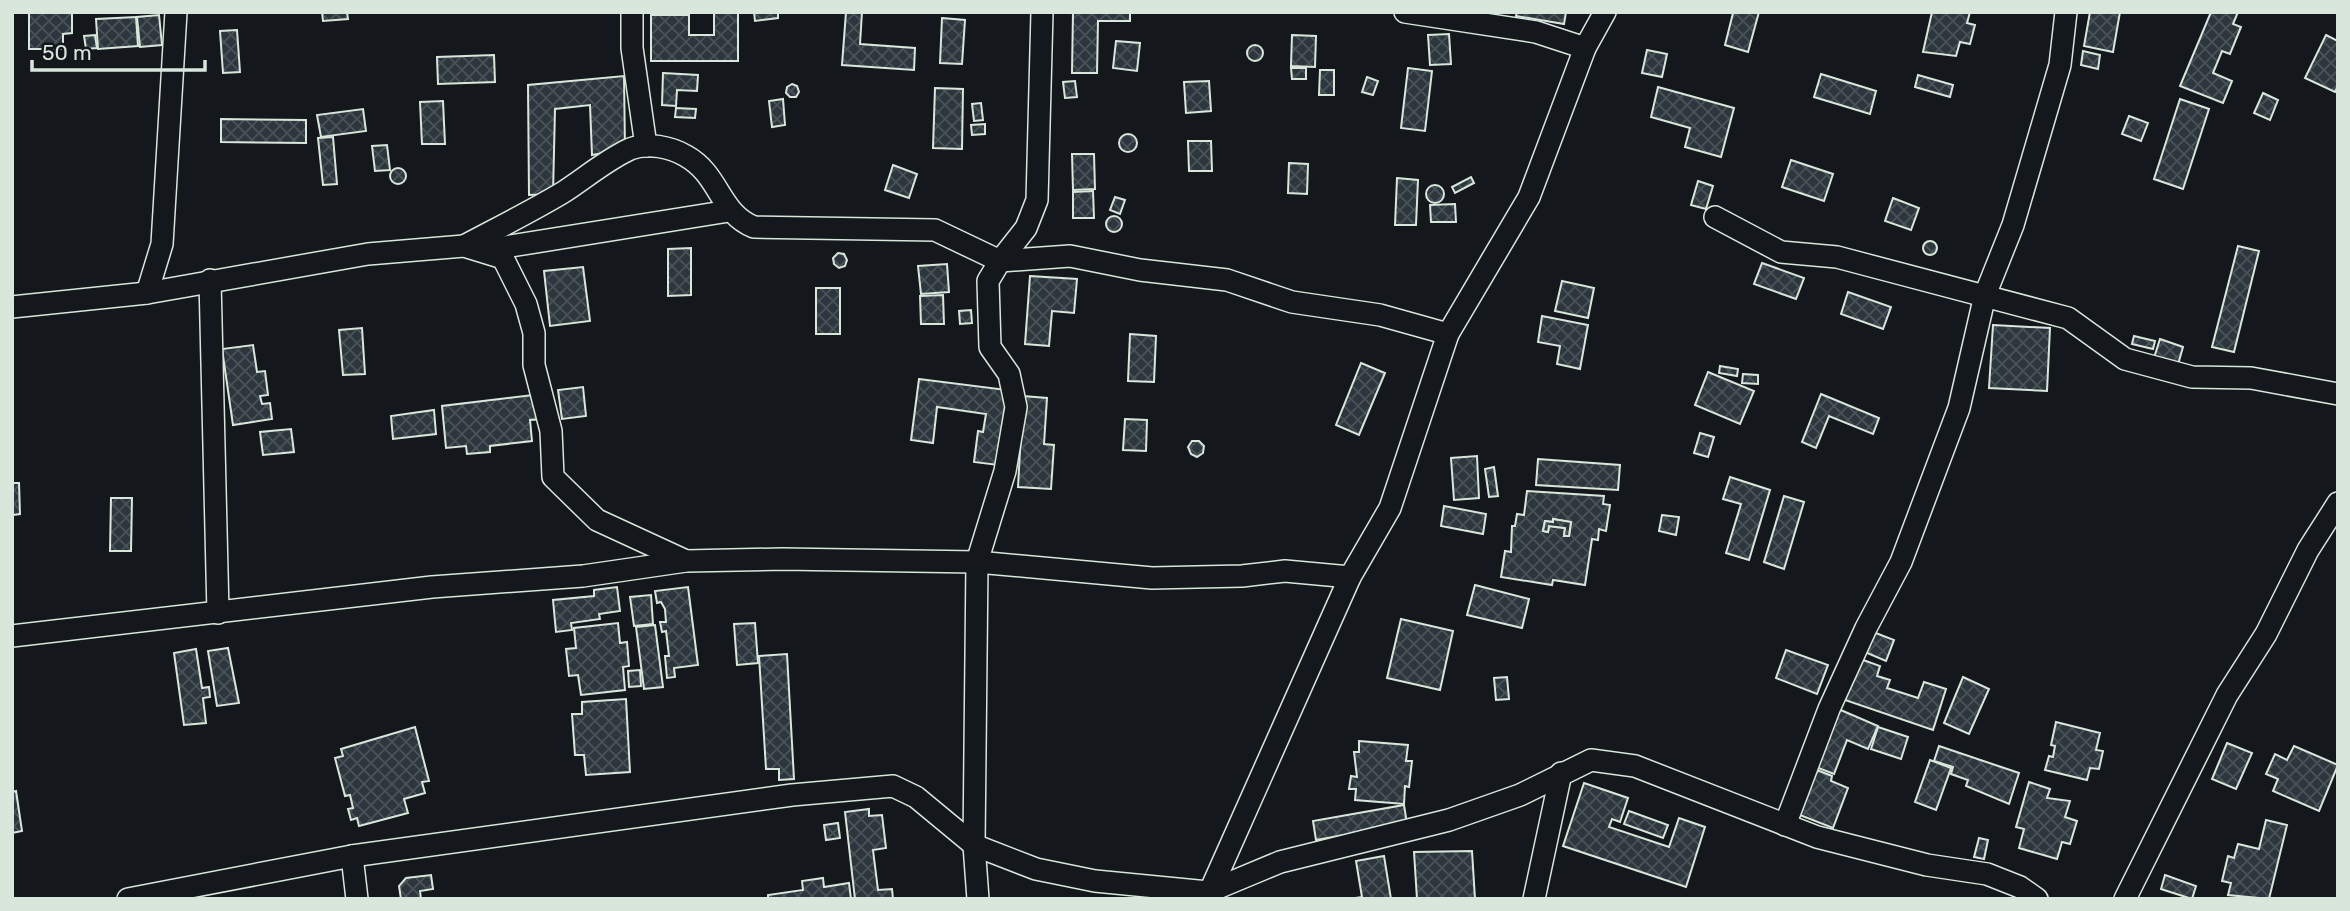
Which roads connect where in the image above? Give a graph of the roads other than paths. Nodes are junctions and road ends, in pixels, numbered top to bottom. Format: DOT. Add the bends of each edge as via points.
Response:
graph roads {
  1 [pos="176,12"];
  2 [pos="632,12"];
  3 [pos="1042,12"];
  4 [pos="1405,12"];
  5 [pos="1605,12"];
  6 [pos="2066,12"];
  7 [pos="1585,48"];
  8 [pos="646,146"];
  9 [pos="729,211"];
  10 [pos="1715,217"];
  11 [pos="474,249"];
  12 [pos="1000,261"];
  13 [pos="210,280"];
  14 [pos="147,293"];
  15 [pos="1985,295"];
  16 [pos="12,307"];
  17 [pos="1448,334"];
  18 [pos="2338,394"];
  19 [pos="2338,503"];
  20 [pos="687,561"];
  21 [pos="977,562"];
  22 [pos="1350,577"];
  23 [pos="218,613"];
  24 [pos="12,636"];
  25 [pos="1561,773"];
  26 [pos="1785,825"];
  27 [pos="974,845"];
  28 [pos="352,856"];
  29 [pos="1208,895"];
  30 [pos="128,899"];
  31 [pos="357,899"];
  32 [pos="978,899"];
  33 [pos="1534,899"];
  34 [pos="2037,899"];
  35 [pos="2125,899"];
  1 -- 14 [label="street" via="163,234"];
  2 -- 8 [label="street" via="632,48"];
  3 -- 12 [label="street" via="1037,200 1026,228"];
  4 -- 7 [label="street" via="1536,32"];
  5 -- 7 [label="street"];
  6 -- 15 [label="street" via="2060,65 2013,225"];
  7 -- 17 [label="street" via="1529,197"];
  8 -- 9 [label="street" via="667,148 705,170"];
  8 -- 11 [label="street" via="631,149"];
  9 -- 11 [label="street"];
  9 -- 12 [label="street" via="754,227 935,230"];
  10 -- 15 [label="street" via="1781,252 1837,257"];
  11 -- 13 [label="street" via="368,254"];
  11 -- 20 [label="street" via="503,258 526,304 534,333 534,365 551,431 553,478 597,520"];
  12 -- 17 [label="street" via="1070,256 1227,280 1292,302 1380,315"];
  12 -- 21 [label="street" via="988,281 990,347 1009,374 1016,407 1005,471"];
  13 -- 14 [label="street"];
  13 -- 23 [label="street"];
  14 -- 16 [label="street"];
  15 -- 18 [label="street" via="2068,318 2125,359 2192,377 2251,378"];
  15 -- 26 [label="street" via="1959,408 1901,562 1829,709"];
  17 -- 22 [label="street" via="1391,509"];
  19 -- 35 [label="street" via="2227,695"];
  20 -- 21 [label="street"];
  20 -- 23 [label="street"];
  21 -- 22 [label="street" via="1152,578 1284,571"];
  21 -- 27 [label="street"];
  22 -- 29 [label="street"];
  23 -- 24 [label="street"];
  25 -- 26 [label="street" via="1591,760 1635,766"];
  25 -- 29 [label="street" via="1520,795 1449,820 1280,862"];
  25 -- 33 [label="street"];
  26 -- 34 [label="street" via="1927,865 1987,874"];
  27 -- 28 [label="street" via="916,797 893,786 793,794"];
  27 -- 29 [label="street" via="1036,869"];
  27 -- 32 [label="street"];
  28 -- 30 [label="street"];
  28 -- 31 [label="street"];
}
